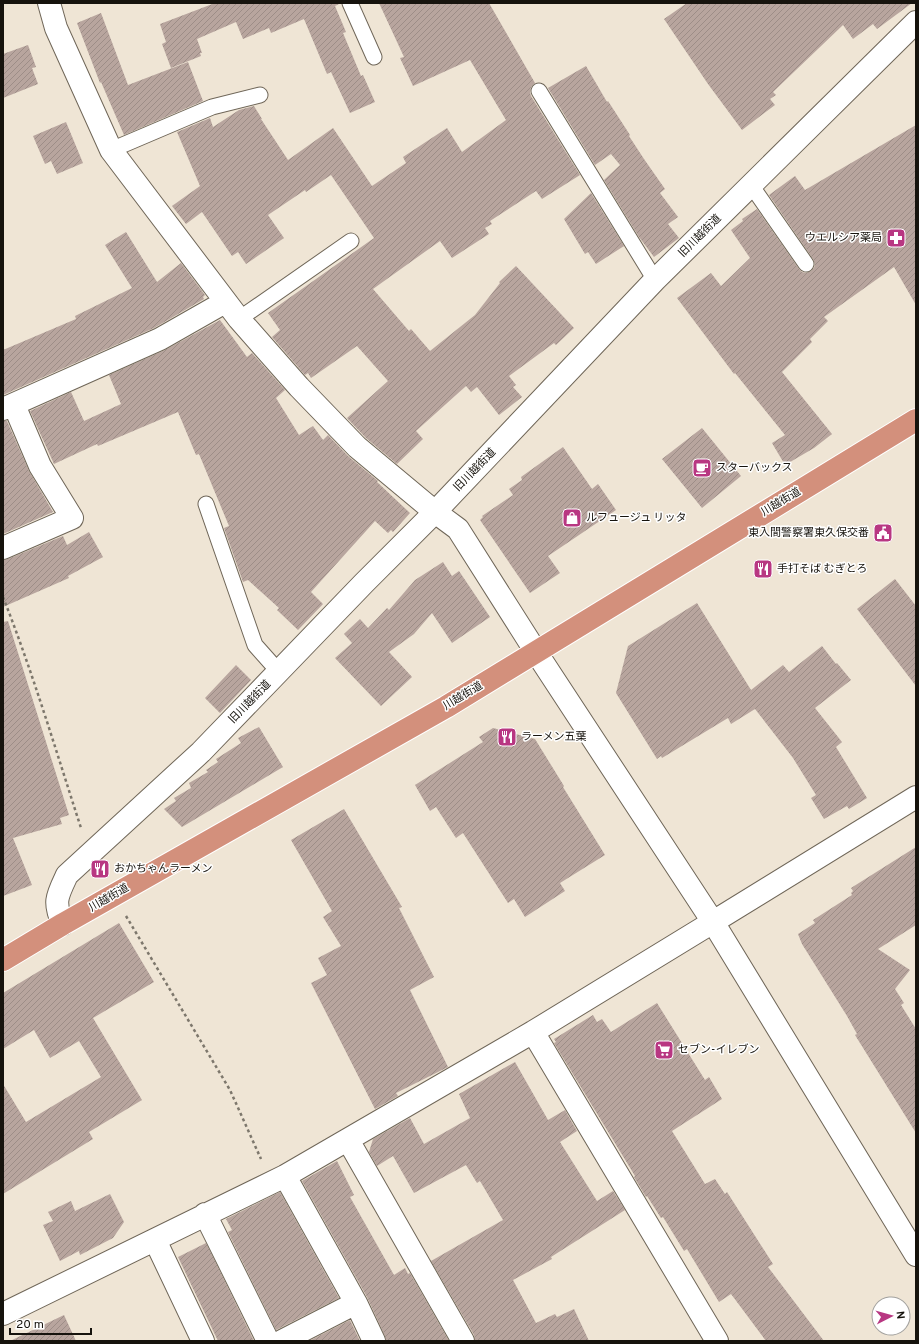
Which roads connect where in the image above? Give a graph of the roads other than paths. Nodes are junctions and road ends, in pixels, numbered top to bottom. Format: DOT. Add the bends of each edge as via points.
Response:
graph roads {
  1 [pos="49,3"];
  2 [pos="350,3"];
  3 [pos="916,22"];
  4 [pos="374,57"];
  5 [pos="539,91"];
  6 [pos="260,95"];
  7 [pos="111,150"];
  8 [pos="751,185"];
  9 [pos="351,241"];
  10 [pos="806,264"];
  11 [pos="655,280"];
  12 [pos="226,302"];
  13 [pos="238,318"];
  14 [pos="8,407"];
  15 [pos="916,420"];
  16 [pos="206,504"];
  17 [pos="435,512"];
  18 [pos="3,548"];
  19 [pos="536,652"];
  20 [pos="279,672"];
  21 [pos="916,797"];
  22 [pos="713,922"];
  23 [pos="63,924"];
  24 [pos="3,960"];
  25 [pos="533,1032"];
  26 [pos="348,1140"];
  27 [pos="278,1179"];
  28 [pos="205,1214"];
  29 [pos="155,1240"];
  30 [pos="916,1256"];
  31 [pos="356,1303"];
  32 [pos="3,1314"];
  33 [pos="203,1341"];
  34 [pos="268,1341"];
  35 [pos="282,1341"];
  36 [pos="374,1341"];
  37 [pos="463,1341"];
  38 [pos="717,1341"];
  1 -- 7 [label="street" via="56,28"];
  2 -- 4 [label="lane"];
  3 -- 8 [label="street, 旧川越街道"];
  5 -- 11 [label="lane"];
  6 -- 7 [label="lane" via="212,107"];
  7 -- 12 [label="street"];
  8 -- 10 [label="lane"];
  8 -- 11 [label="street, 旧川越街道"];
  9 -- 13 [label="lane"];
  11 -- 17 [label="street, 旧川越街道"];
  12 -- 13 [label="street"];
  12 -- 14 [label="street" via="160,339"];
  13 -- 17 [label="street" via="299,387 358,447"];
  14 -- 18 [label="street" via="72,518"];
  15 -- 19 [label="highway, 川越街道"];
  16 -- 20 [label="lane" via="255,646"];
  17 -- 19 [label="street" via="458,529"];
  17 -- 20 [label="street, 旧川越街道"];
  19 -- 22 [label="street"];
  19 -- 23 [label="highway, 川越街道" via="446,707"];
  20 -- 23 [label="street, 旧川越街道" via="201,752 67,875 57,896 57,911"];
  21 -- 22 [label="street"];
  22 -- 25 [label="street"];
  22 -- 30 [label="street"];
  23 -- 24 [label="highway, 川越街道"];
  25 -- 26 [label="street"];
  25 -- 38 [label="street"];
  26 -- 27 [label="street"];
  26 -- 37 [label="street"];
  27 -- 28 [label="street"];
  27 -- 31 [label="street"];
  28 -- 29 [label="street"];
  28 -- 34 [label="street"];
  29 -- 32 [label="street"];
  29 -- 33 [label="street"];
  31 -- 35 [label="street"];
  31 -- 36 [label="street"];
}
